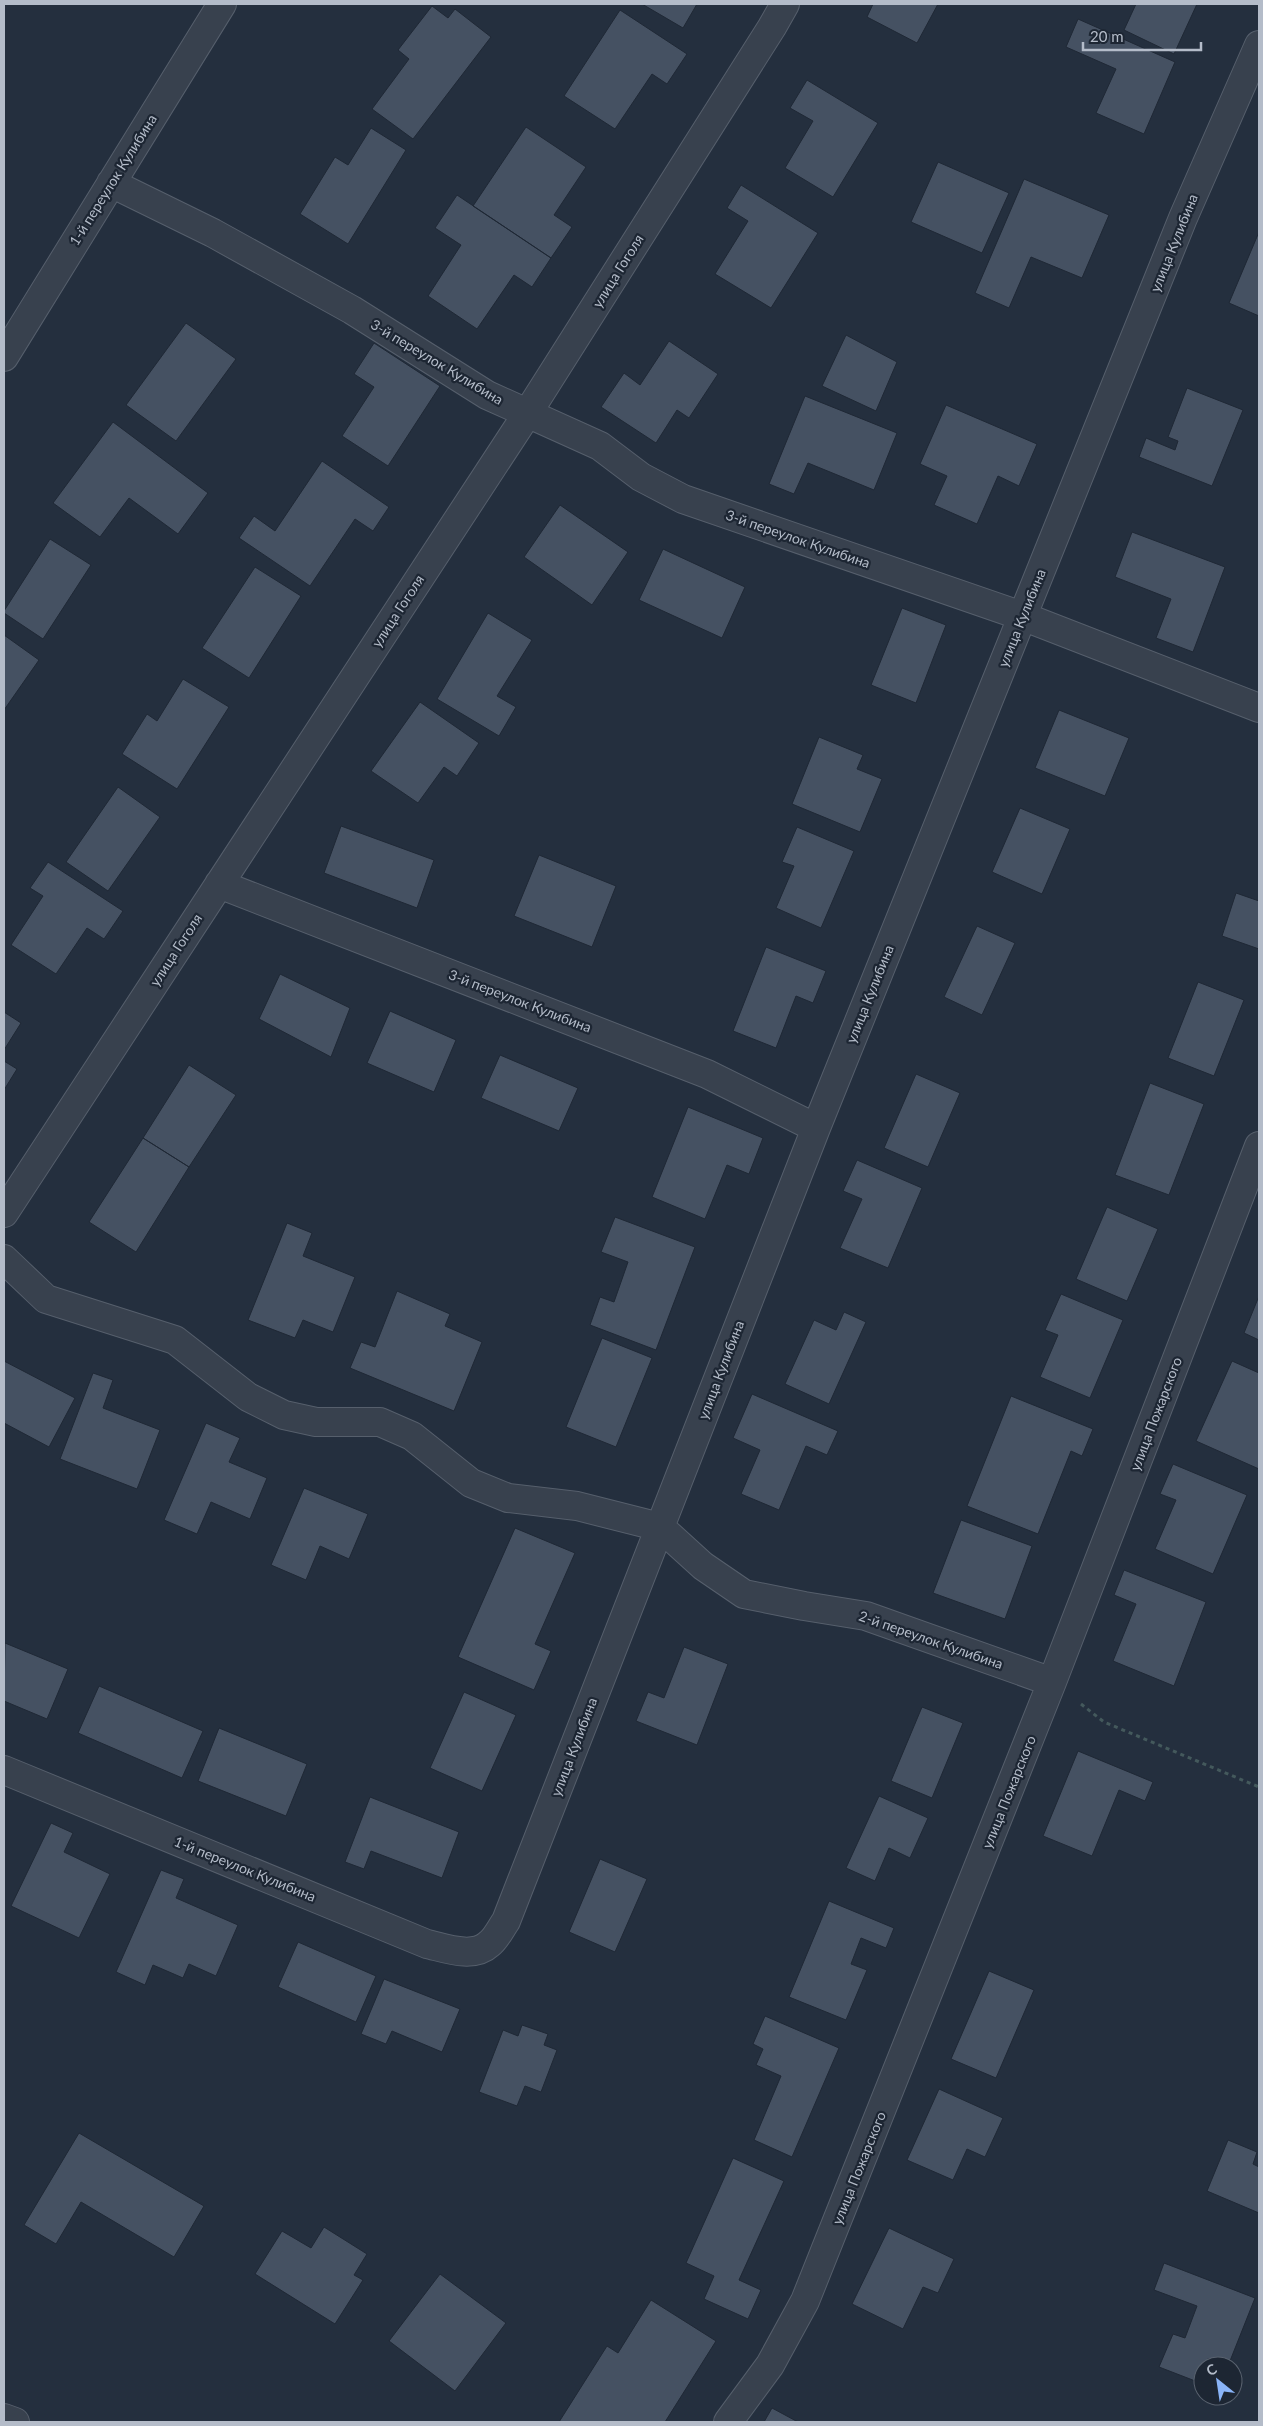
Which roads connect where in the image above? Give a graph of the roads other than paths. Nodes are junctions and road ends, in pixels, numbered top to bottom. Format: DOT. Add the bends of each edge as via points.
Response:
graph roads {
  1 [pos="222,4"];
  2 [pos="785,4"];
  3 [pos="1259,45"];
  4 [pos="111,182"];
  5 [pos="4,357"];
  6 [pos="527,414"];
  7 [pos="1022,616"];
  8 [pos="1259,708"];
  9 [pos="219,884"];
  10 [pos="816,1128"];
  11 [pos="1259,1146"];
  12 [pos="4,1213"];
  13 [pos="4,1259"];
  14 [pos="660,1527"];
  15 [pos="1052,1682"];
  16 [pos="4,1770"];
  17 [pos="489,1945"];
  18 [pos="4,2418"];
  19 [pos="15,2422"];
  20 [pos="728,2422"];
  1 -- 4 [label="street, 1-й переулок Кулибина"];
  2 -- 6 [label="street, улица Гоголя"];
  3 -- 7 [label="street, улица Кулибина" via="1183,218"];
  4 -- 5 [label="street, 1-й переулок Кулибина"];
  4 -- 6 [label="street, 3-й переулок Кулибина" via="213,233 317,291 487,395"];
  6 -- 7 [label="street, 3-й переулок Кулибина" via="600,446 641,477 683,499"];
  6 -- 9 [label="street, улица Гоголя"];
  7 -- 8 [label="street, 3-й переулок Кулибина"];
  7 -- 10 [label="street, улица Кулибина"];
  9 -- 10 [label="street, 3-й переулок Кулибина" via="708,1074"];
  9 -- 12 [label="street, улица Гоголя"];
  10 -- 14 [label="street, улица Кулибина"];
  11 -- 15 [label="street, улица Пожарского"];
  13 -- 14 [label="street, 2-й переулок Кулибина" via="46,1299 175,1340 248,1397 284,1415 316,1422 380,1422 412,1436 471,1483 508,1498 577,1506"];
  14 -- 15 [label="street, 2-й переулок Кулибина" via="703,1566 744,1594 866,1616"];
  14 -- 17 [label="street, улица Кулибина" via="506,1921"];
  15 -- 20 [label="street, улица Пожарского" via="805,2301 770,2365"];
  16 -- 17 [label="street, 1-й переулок Кулибина" via="427,1944 474,1952"];
  18 -- 19 [label="street"];
}
